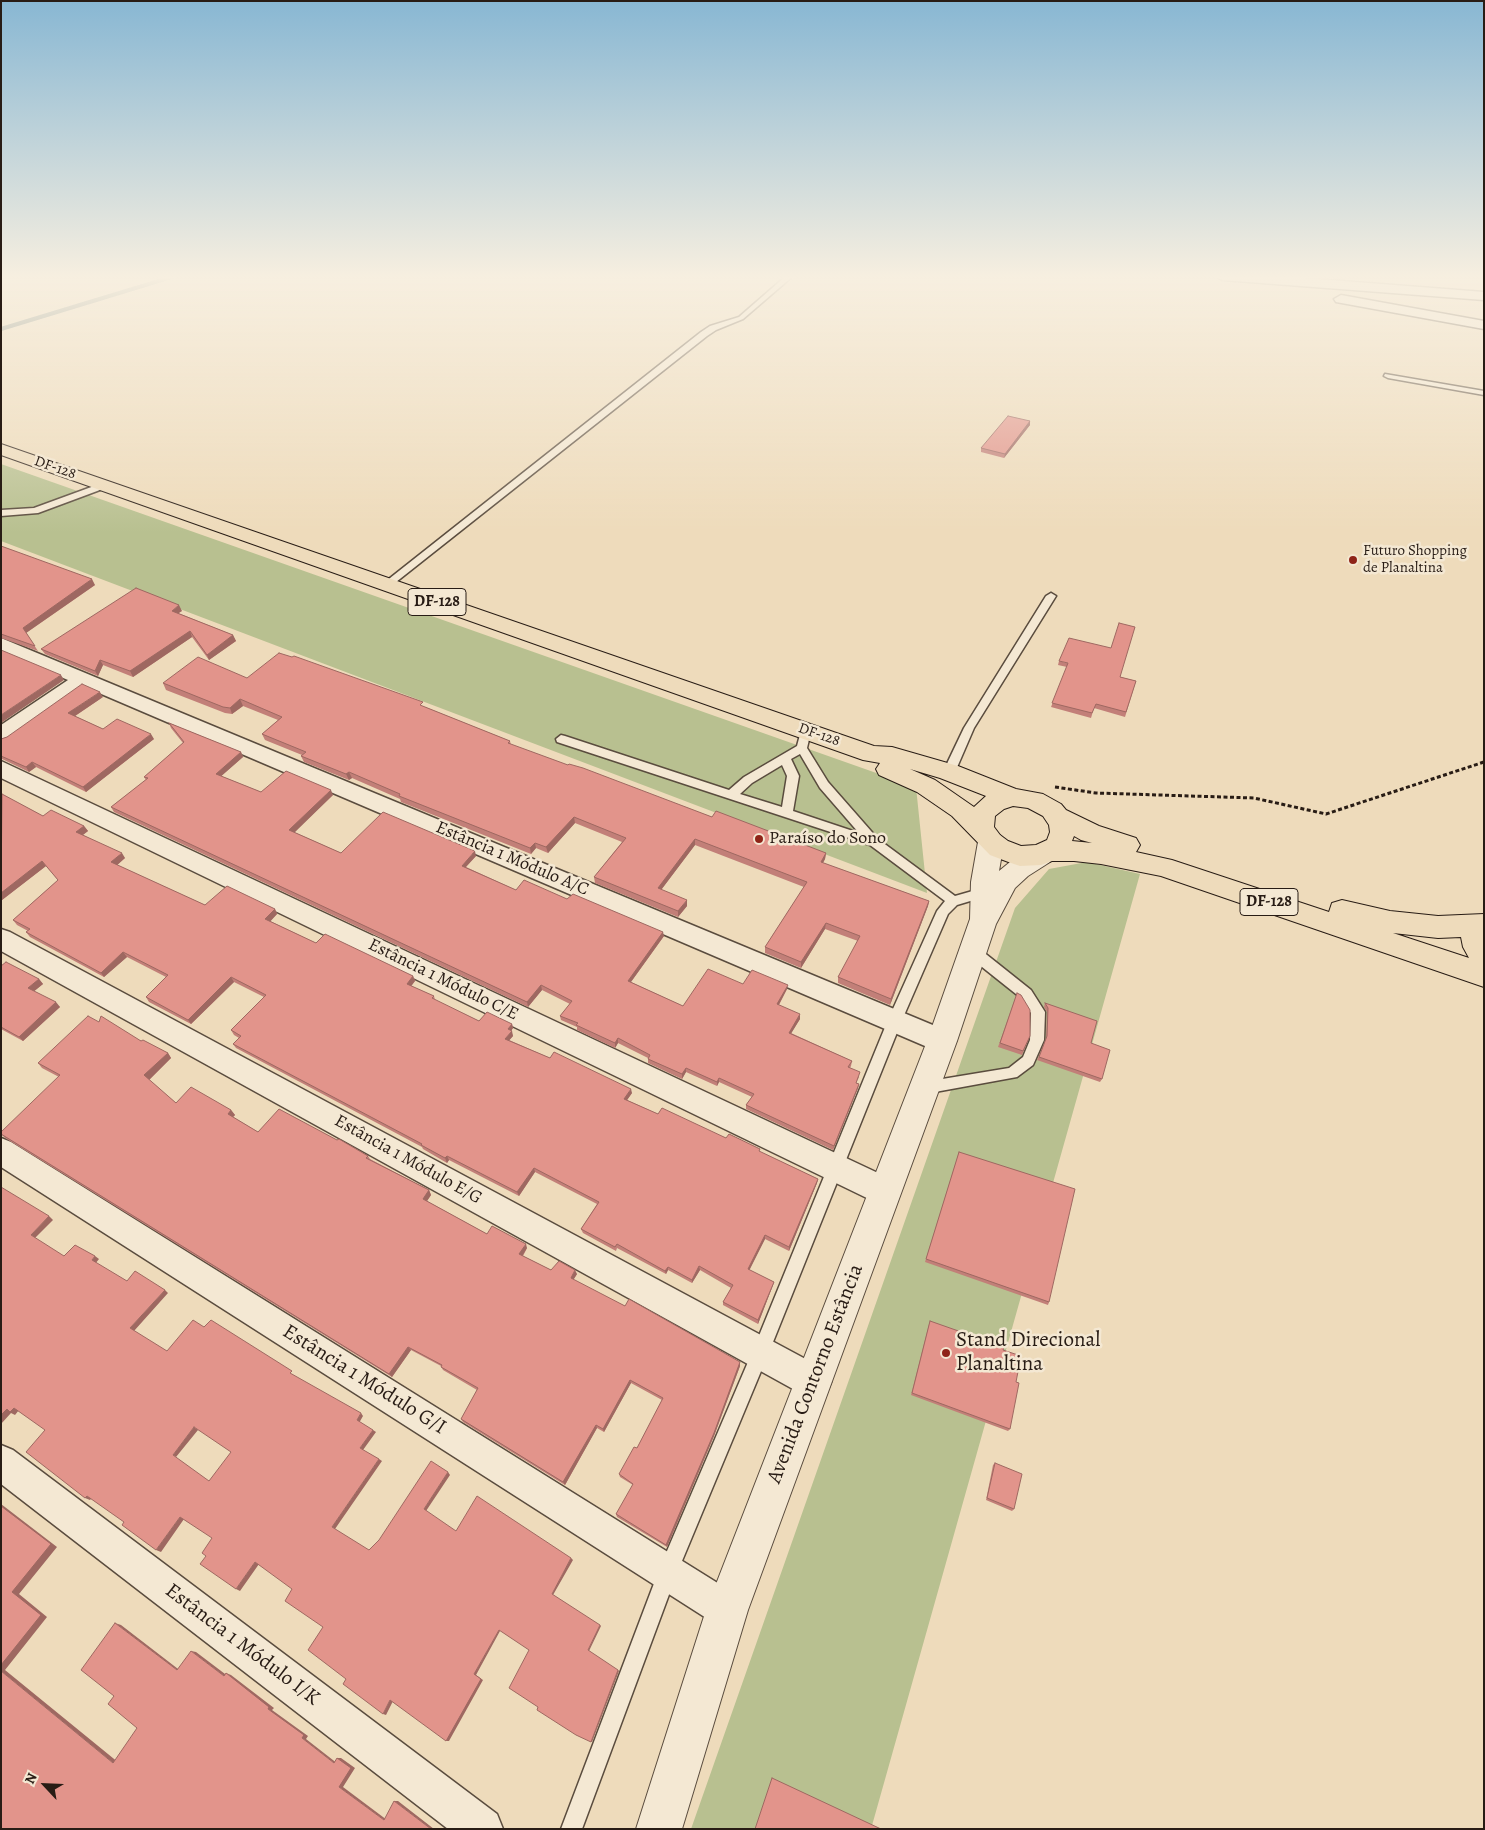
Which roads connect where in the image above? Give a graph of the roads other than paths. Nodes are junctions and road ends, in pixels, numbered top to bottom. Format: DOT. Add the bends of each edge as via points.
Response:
graph roads {
  1 [pos="669,361"];
  2 [pos="1388,376"];
  3 [pos="1484,393"];
  4 [pos="1,449"];
  5 [pos="105,485"];
  6 [pos="1,513"];
  7 [pos="388,584"];
  8 [pos="1051,596"];
  9 [pos="1,644"];
  10 [pos="83,679"];
  11 [pos="1,736"];
  12 [pos="561,739"];
  13 [pos="804,740"];
  14 [pos="872,754"];
  15 [pos="785,758"];
  16 [pos="1,769"];
  17 [pos="949,772"];
  18 [pos="732,794"];
  19 [pos="1013,797"];
  20 [pos="787,812"];
  21 [pos="1058,817"];
  22 [pos="986,835"];
  23 [pos="874,842"];
  24 [pos="1046,853"];
  25 [pos="953,901"];
  26 [pos="979,923"];
  27 [pos="1483,925"];
  28 [pos="1,939"];
  29 [pos="1484,960"];
  30 [pos="1484,975"];
  31 [pos="895,1020"];
  32 [pos="942,1041"];
  33 [pos="924,1088"];
  34 [pos="1,1151"];
  35 [pos="835,1167"];
  36 [pos="884,1191"];
  37 [pos="761,1352"];
  38 [pos="814,1382"];
  39 [pos="1,1462"];
  40 [pos="668,1572"];
  41 [pos="727,1610"];
  42 [pos="482,1829"];
  43 [pos="571,1829"];
  44 [pos="659,1829"];
  1 -- 7 [label="lane"];
  2 -- 3 [label="lane"];
  4 -- 5 [label="main road, DF-128 / DF-128"];
  5 -- 6 [label="lane" via="35,511"];
  5 -- 7 [label="main road, DF-128 / DF-128"];
  7 -- 13 [label="main road, DF-128 / DF-128"];
  8 -- 17 [label="lane" via="969,728"];
  9 -- 10 [label="street, Estância 1 Módulo A/C"];
  10 -- 11 [label="street"];
  10 -- 31 [label="street, Estância 1 Módulo A/C"];
  12 -- 18 [label="lane"];
  13 -- 14 [label="main road, DF-128 / DF-128"];
  13 -- 15 [label="lane"];
  13 -- 23 [label="lane" via="824,785"];
  14 -- 17 [label="main road, DF-128 / DF-128" via="892,755"];
  14 -- 22 [label="main road, DF-128 / DF-128" via="882,766 926,786 961,810"];
  15 -- 18 [label="lane" via="748,780"];
  15 -- 20 [label="lane" via="793,776"];
  16 -- 35 [label="street, Estância 1 Módulo C/E"];
  17 -- 19 [label="main road, DF-128 / DF-128"];
  18 -- 20 [label="lane"];
  19 -- 21 [label="main road, DF-128" via="1044,804"];
  19 -- 22 [label="main road" via="1003,798 988,807 981,820"];
  20 -- 23 [label="lane"];
  21 -- 24 [label="main road" via="1063,832 1061,839"];
  21 -- 27 [label="main road, DF-128 / DF-128" via="1090,833 1332,908 1390,922"];
  22 -- 24 [label="main road, DF-128" via="999,848 1020,856"];
  22 -- 26 [label="street, Avenida Contorno Estância"];
  23 -- 25 [label="lane"];
  24 -- 26 [label="street, Avenida Contorno Estância" via="1006,881"];
  24 -- 30 [label="main road, DF-128 / DF-128" via="1074,851 1101,854 1164,867"];
  25 -- 26 [label="lane"];
  25 -- 31 [label="lane" via="943,911"];
  26 -- 32 [label="street, Avenida Contorno Estância"];
  26 -- 33 [label="lane" via="1038,1012 1037,1040 1028,1061 1012,1073"];
  27 -- 29 [label="main road" via="1474,932"];
  28 -- 37 [label="street, Estância 1 Módulo E/G"];
  31 -- 32 [label="street, Estância 1 Módulo A/C"];
  31 -- 35 [label="lane"];
  32 -- 33 [label="street, Avenida Contorno Estância"];
  33 -- 36 [label="street, Avenida Contorno Estância"];
  34 -- 40 [label="street, Estância 1 Módulo G/I"];
  35 -- 36 [label="street, Estância 1 Módulo C/E"];
  35 -- 37 [label="lane"];
  36 -- 38 [label="street, Avenida Contorno Estância"];
  37 -- 38 [label="street, Estância 1 Módulo E/G"];
  37 -- 40 [label="lane"];
  38 -- 41 [label="street, Avenida Contorno Estância"];
  39 -- 42 [label="street, Estância 1 Módulo I/K"];
  40 -- 41 [label="street, Estância 1 Módulo G/I"];
  40 -- 43 [label="lane"];
  41 -- 44 [label="street, Avenida Contorno Estância"];
}
